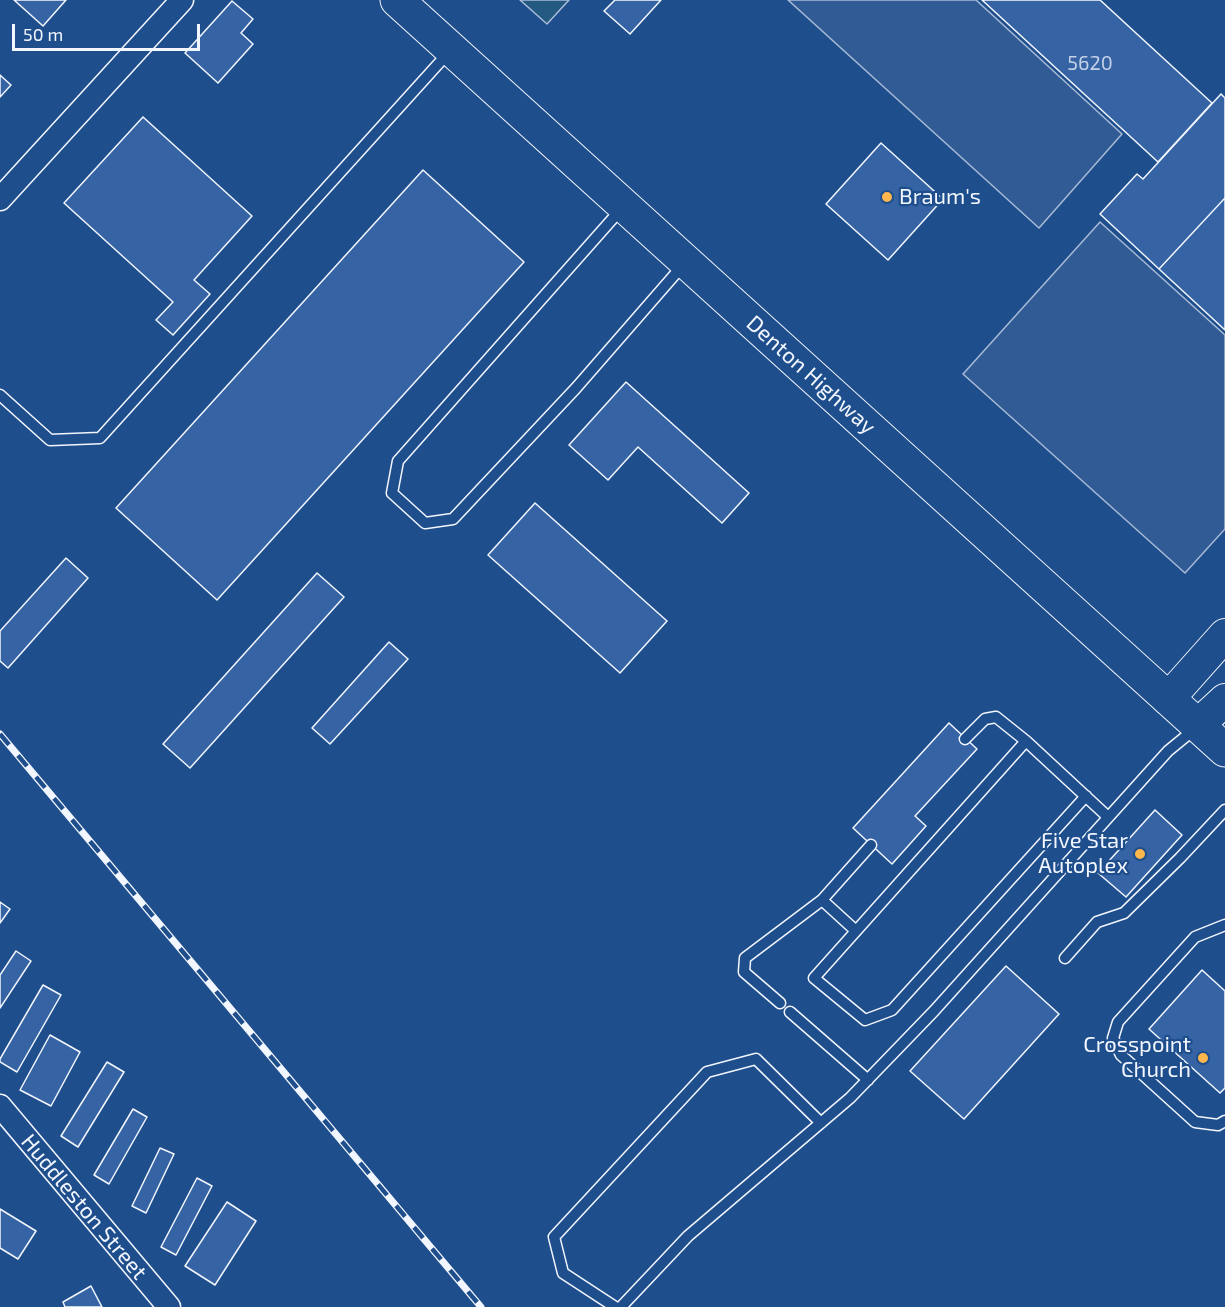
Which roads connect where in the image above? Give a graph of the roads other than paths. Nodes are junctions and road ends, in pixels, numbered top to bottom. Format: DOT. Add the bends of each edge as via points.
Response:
graph roads {
  1 [pos="182,0"];
  2 [pos="397,0"];
  3 [pos="451,49"];
  4 [pos="0,199"];
  5 [pos="624,206"];
  6 [pos="686,262"];
  7 [pos="0,395"];
  8 [pos="1225,635"];
  9 [pos="1168,699"];
  10 [pos="1225,700"];
  11 [pos="1198,725"];
  12 [pos="965,739"];
  13 [pos="1026,741"];
  14 [pos="1225,750"];
  15 [pos="1086,796"];
  16 [pos="1225,810"];
  17 [pos="1108,817"];
  18 [pos="871,845"];
  19 [pos="822,900"];
  20 [pos="1225,925"];
  21 [pos="856,931"];
  22 [pos="1065,958"];
  23 [pos="780,1003"];
  24 [pos="790,1012"];
  25 [pos="868,1080"];
  26 [pos="1,1111"];
  27 [pos="1225,1121"];
  28 [pos="821,1124"];
  29 [pos="169,1307"];
  30 [pos="615,1307"];
  31 [pos="621,1307"];
  1 -- 4 [label="street"];
  2 -- 3 [label="main road, Denton Highway"];
  3 -- 5 [label="main road, Denton Highway"];
  3 -- 7 [label="lane" via="100,438 50,440"];
  5 -- 6 [label="main road, Denton Highway"];
  5 -- 6 [label="lane" via="398,461 392,493 425,523 453,519 576,388"];
  6 -- 9 [label="main road, Denton Highway"];
  8 -- 9 [label="street"];
  9 -- 11 [label="main road, Denton Highway"];
  10 -- 11 [label="street"];
  11 -- 14 [label="main road, Denton Highway"];
  11 -- 17 [label="lane" via="1168,751"];
  12 -- 13 [label="lane" via="985,719 996,717"];
  13 -- 15 [label="lane"];
  13 -- 21 [label="lane"];
  15 -- 17 [label="lane"];
  15 -- 21 [label="lane" via="892,1010 865,1020 814,978"];
  16 -- 22 [label="lane" via="1124,913 1097,922"];
  17 -- 25 [label="lane"];
  18 -- 19 [label="lane"];
  19 -- 21 [label="lane"];
  19 -- 23 [label="lane" via="745,958 744,972"];
  20 -- 27 [label="lane" via="1195,938 1118,1022 1113,1038 1121,1055 1195,1122 1218,1125"];
  24 -- 25 [label="lane"];
  25 -- 28 [label="lane"];
  26 -- 29 [label="street, Huddleston Street"];
  28 -- 30 [label="lane" via="756,1059 707,1072 554,1237 563,1273"];
  28 -- 31 [label="lane" via="688,1236"];
}
